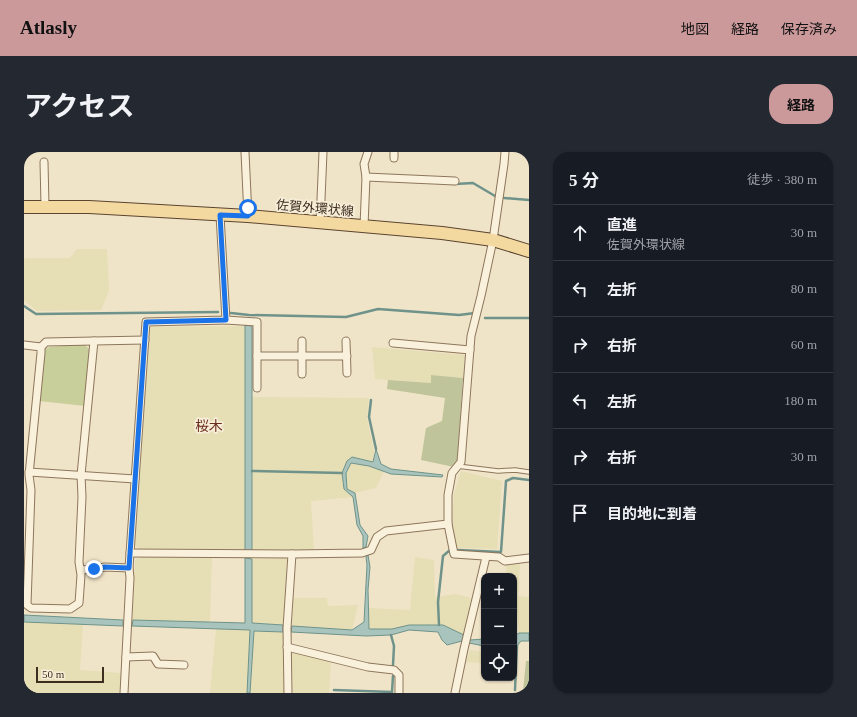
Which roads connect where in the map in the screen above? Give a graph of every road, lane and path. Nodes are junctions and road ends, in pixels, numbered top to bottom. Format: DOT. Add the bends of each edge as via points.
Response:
graph roads {
  1 [pos="245,152"];
  2 [pos="323,152"];
  3 [pos="368,152"];
  4 [pos="505,152"];
  5 [pos="44,162"];
  6 [pos="366,177"];
  7 [pos="455,182"];
  8 [pos="45,206"];
  9 [pos="24,207"];
  10 [pos="220,215"];
  11 [pos="248,216"];
  12 [pos="320,223"];
  13 [pos="364,226"];
  14 [pos="493,240"];
  15 [pos="529,251"];
  16 [pos="226,320"];
  17 [pos="145,340"];
  18 [pos="94,341"];
  19 [pos="302,341"];
  20 [pos="346,341"];
  21 [pos="393,343"];
  22 [pos="24,346"];
  23 [pos="40,347"];
  24 [pos="470,350"];
  25 [pos="257,356"];
  26 [pos="302,356"];
  27 [pos="347,356"];
  28 [pos="347,373"];
  29 [pos="302,374"];
  30 [pos="257,388"];
  31 [pos="458,466"];
  32 [pos="29,472"];
  33 [pos="529,472"];
  34 [pos="81,475"];
  35 [pos="135,480"];
  36 [pos="448,524"];
  37 [pos="130,553"];
  38 [pos="292,554"];
  39 [pos="486,557"];
  40 [pos="529,558"];
  41 [pos="129,568"];
  42 [pos="81,570"];
  43 [pos="287,647"];
  44 [pos="126,657"];
  45 [pos="184,666"];
  46 [pos="124,693"];
  47 [pos="288,693"];
  48 [pos="399,693"];
  49 [pos="455,693"];
  1 -- 11 [label="street"];
  2 -- 12 [label="street"];
  3 -- 6 [label="street" via="364,164"];
  4 -- 14 [label="street"];
  5 -- 8 [label="street"];
  6 -- 7 [label="street"];
  6 -- 13 [label="street"];
  8 -- 9 [label="main road, 佐賀外環状線"];
  8 -- 10 [label="main road, 佐賀外環状線"];
  10 -- 11 [label="main road, 佐賀外環状線"];
  10 -- 16 [label="street"];
  11 -- 12 [label="main road, 佐賀外環状線"];
  12 -- 13 [label="main road, 佐賀外環状線"];
  13 -- 14 [label="main road, 佐賀外環状線"];
  14 -- 15 [label="main road, 佐賀外環状線"];
  14 -- 24 [label="street"];
  16 -- 17 [label="street" via="146,322"];
  16 -- 25 [label="street" via="257,322"];
  17 -- 18 [label="street"];
  17 -- 35 [label="street"];
  18 -- 23 [label="street" via="46,342"];
  18 -- 34 [label="street"];
  19 -- 26 [label="street"];
  20 -- 27 [label="street"];
  21 -- 24 [label="street"];
  22 -- 23 [label="street"];
  23 -- 32 [label="street"];
  24 -- 31 [label="street" via="461,462"];
  25 -- 26 [label="street"];
  25 -- 30 [label="street"];
  26 -- 27 [label="street"];
  26 -- 29 [label="street"];
  27 -- 28 [label="street"];
  31 -- 33 [label="lane"];
  31 -- 36 [label="street" via="452,473 448,495"];
  32 -- 34 [label="street"];
  32 -- 42 [label="street" via="31,490 27,605 31,608 70,609 79,603"];
  34 -- 35 [label="street"];
  34 -- 42 [label="street"];
  35 -- 37 [label="street"];
  36 -- 38 [label="street" via="386,531 377,537 371,550 362,553"];
  36 -- 39 [label="street" via="454,554"];
  37 -- 38 [label="street"];
  37 -- 41 [label="street"];
  38 -- 43 [label="street"];
  39 -- 40 [label="street" via="499,557 505,561"];
  39 -- 49 [label="street"];
  41 -- 42 [label="street"];
  41 -- 44 [label="street"];
  43 -- 47 [label="street"];
  43 -- 48 [label="street" via="368,667 394,670 399,676"];
  44 -- 45 [label="street" via="153,656 158,664"];
  44 -- 46 [label="street"];
}
